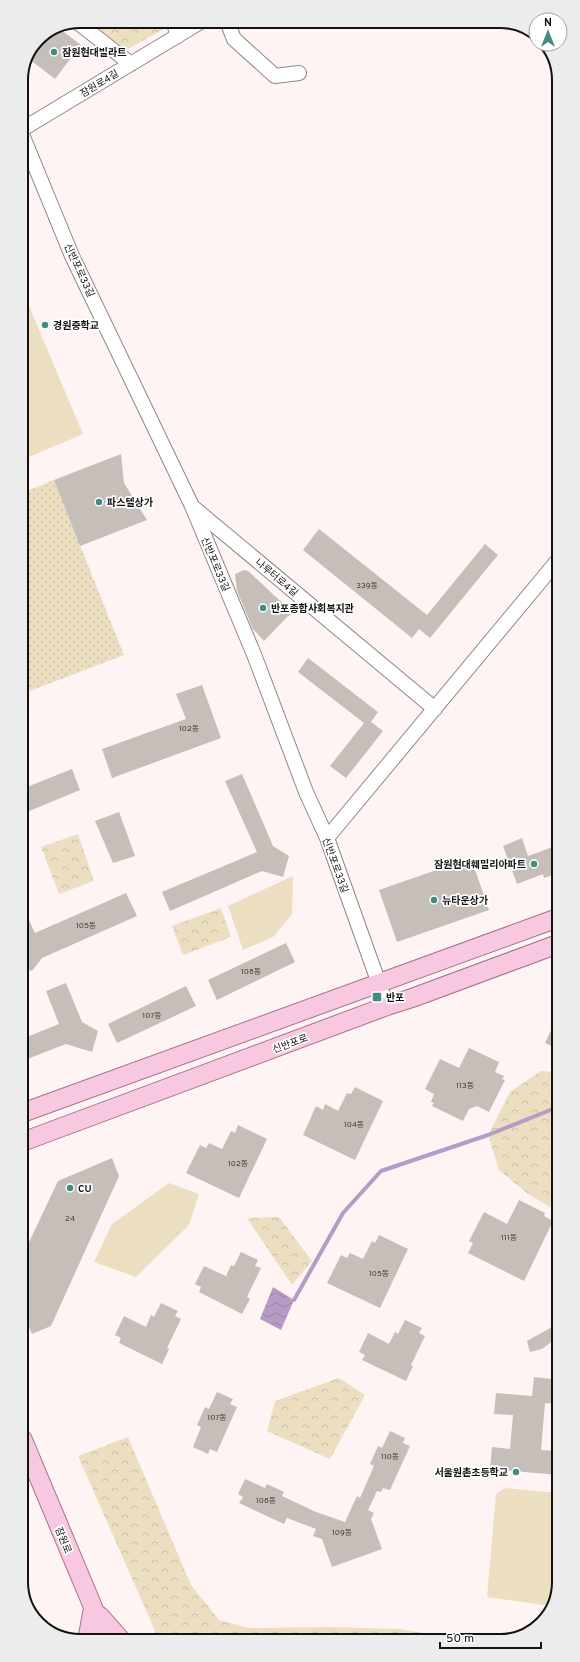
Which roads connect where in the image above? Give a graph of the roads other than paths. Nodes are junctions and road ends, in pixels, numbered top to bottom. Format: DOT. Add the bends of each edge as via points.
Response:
graph roads {
  1 [pos="85,28"];
  2 [pos="175,28"];
  3 [pos="191,28"];
  4 [pos="229,28"];
  5 [pos="178,36"];
  6 [pos="130,64"];
  7 [pos="299,73"];
  8 [pos="28,127"];
  9 [pos="28,148"];
  10 [pos="192,506"];
  11 [pos="552,567"];
  12 [pos="435,709"];
  13 [pos="327,838"];
  14 [pos="552,920"];
  15 [pos="552,946"];
  16 [pos="379,984"];
  17 [pos="387,1006"];
  18 [pos="28,1111"];
  19 [pos="28,1140"];
  20 [pos="28,1452"];
  21 [pos="93,1607"];
  22 [pos="88,1634"];
  23 [pos="103,1634"];
  24 [pos="116,1634"];
  1 -- 6 [label="street"];
  2 -- 5 [label="street"];
  3 -- 5 [label="street, 잠원로4길"];
  4 -- 7 [label="street" via="234,39 275,76"];
  5 -- 6 [label="street, 잠원로4길"];
  6 -- 8 [label="street, 잠원로4길"];
  9 -- 10 [label="street, 신반포로33길" via="72,256"];
  10 -- 12 [label="street, 나루터로4길"];
  10 -- 13 [label="street, 신반포로33길" via="255,657 306,792"];
  11 -- 12 [label="street"];
  12 -- 13 [label="street"];
  13 -- 16 [label="street, 신반포로33길"];
  14 -- 16 [label="main road"];
  15 -- 17 [label="main road, 신반포로"];
  16 -- 17 [label="street, 신반포로33길"];
  16 -- 18 [label="main road"];
  17 -- 19 [label="main road, 신반포로"];
  20 -- 21 [label="main road, 잠원로"];
  21 -- 22 [label="main road"];
  21 -- 23 [label="main road, 잠원로"];
  21 -- 24 [label="main road"];
}
